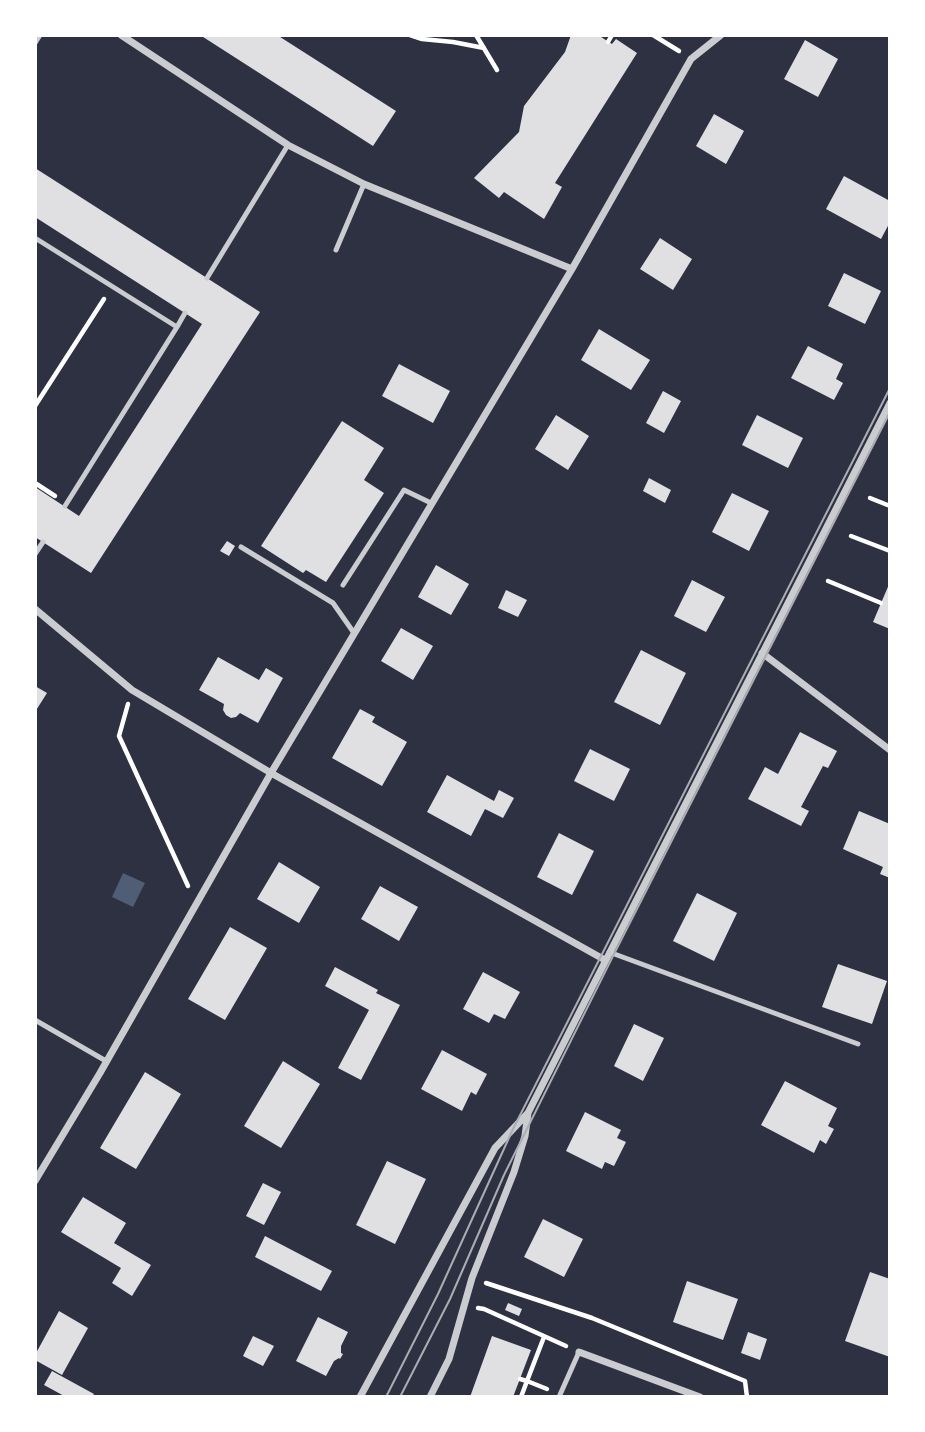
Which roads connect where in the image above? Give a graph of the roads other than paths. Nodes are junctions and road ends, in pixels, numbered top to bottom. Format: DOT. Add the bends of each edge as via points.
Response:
graph roads {
  1 [pos="40,35"];
  2 [pos="121,35"];
  3 [pos="721,35"];
  4 [pos="35,43"];
  5 [pos="288,145"];
  6 [pos="364,184"];
  7 [pos="35,238"];
  8 [pos="336,250"];
  9 [pos="572,269"];
  10 [pos="207,278"];
  11 [pos="185,313"];
  12 [pos="177,327"];
  13 [pos="890,403"];
  14 [pos="431,503"];
  15 [pos="66,505"];
  16 [pos="43,542"];
  17 [pos="241,547"];
  18 [pos="35,554"];
  19 [pos="343,585"];
  20 [pos="35,609"];
  21 [pos="354,633"];
  22 [pos="762,653"];
  23 [pos="890,750"];
  24 [pos="271,773"];
  25 [pos="609,951"];
  26 [pos="605,960"];
  27 [pos="35,1020"];
  28 [pos="858,1044"];
  29 [pos="106,1061"];
  30 [pos="528,1112"];
  31 [pos="35,1181"];
  32 [pos="579,1352"];
  33 [pos="560,1395"];
  34 [pos="360,1397"];
  35 [pos="430,1397"];
  36 [pos="700,1397"];
  1 -- 4 [label="lane"];
  2 -- 5 [label="street"];
  3 -- 9 [label="street" via="691,59"];
  5 -- 6 [label="street"];
  5 -- 10 [label="lane"];
  6 -- 8 [label="lane"];
  6 -- 9 [label="street"];
  7 -- 12 [label="lane"];
  9 -- 14 [label="street"];
  11 -- 12 [label="lane"];
  12 -- 15 [label="lane"];
  13 -- 22 [label="street"];
  14 -- 19 [label="lane" via="404,490"];
  14 -- 21 [label="street"];
  16 -- 18 [label="lane"];
  17 -- 21 [label="lane" via="332,603"];
  20 -- 24 [label="street" via="132,690"];
  21 -- 24 [label="street"];
  22 -- 23 [label="street"];
  22 -- 25 [label="street"];
  24 -- 26 [label="street"];
  24 -- 29 [label="street"];
  25 -- 26 [label="street"];
  25 -- 28 [label="lane"];
  26 -- 30 [label="street"];
  27 -- 29 [label="lane"];
  29 -- 31 [label="street"];
  30 -- 34 [label="street" via="495,1148"];
  30 -- 35 [label="street" via="514,1172 472,1278 449,1359"];
  32 -- 33 [label="lane"];
  32 -- 36 [label="street"];
}
